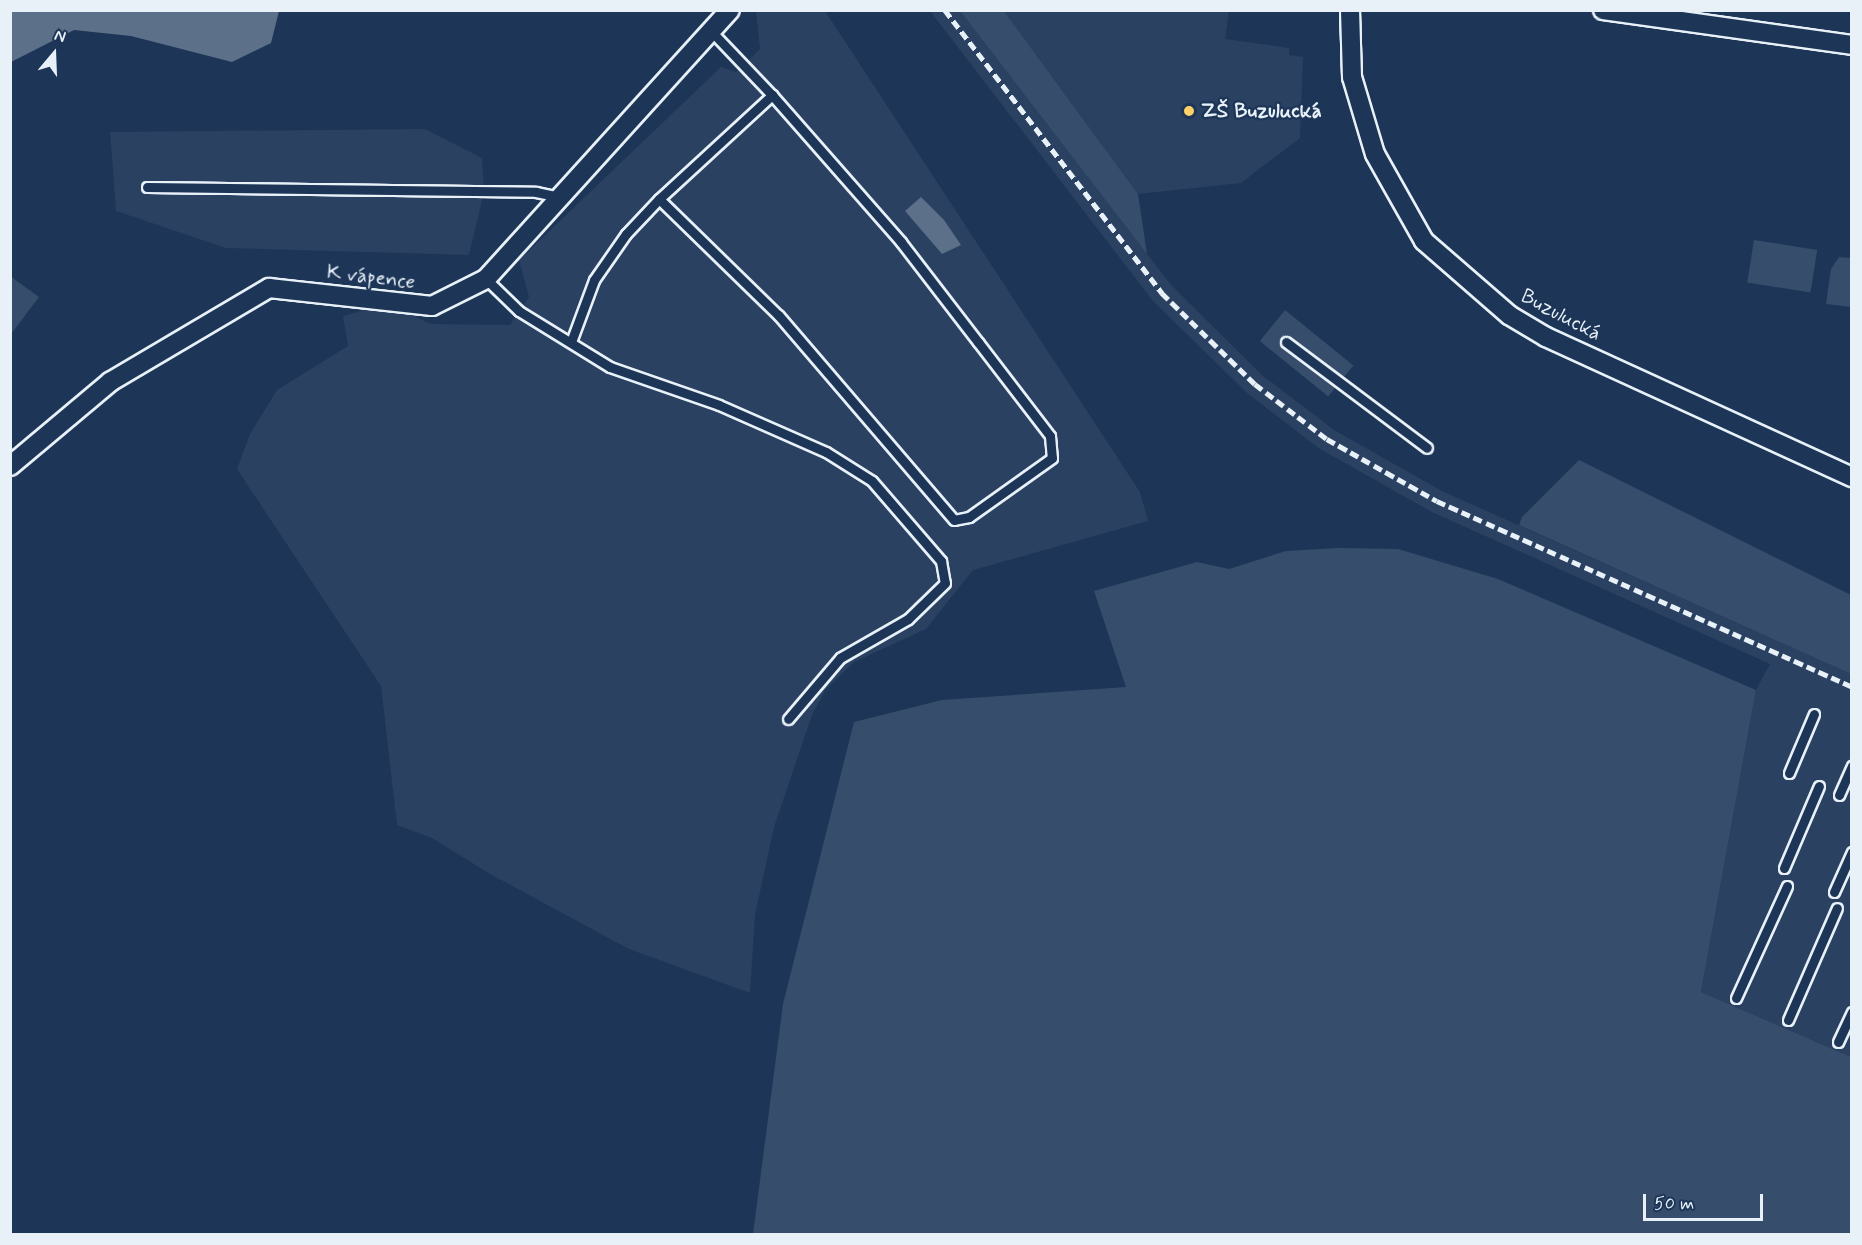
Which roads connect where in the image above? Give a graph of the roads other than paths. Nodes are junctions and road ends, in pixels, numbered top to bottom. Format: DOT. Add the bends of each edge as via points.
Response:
graph roads {
  1 [pos="730,10"];
  2 [pos="1350,10"];
  3 [pos="1603,10"];
  4 [pos="711,31"];
  5 [pos="1851,45"];
  6 [pos="772,95"];
  7 [pos="147,187"];
  8 [pos="560,197"];
  9 [pos="659,199"];
  10 [pos="486,279"];
  11 [pos="571,342"];
  12 [pos="1286,342"];
  13 [pos="1427,448"];
  14 [pos="10,466"];
  15 [pos="1851,477"];
  16 [pos="1814,714"];
  17 [pos="788,719"];
  18 [pos="1851,766"];
  19 [pos="1788,773"];
  20 [pos="1819,786"];
  21 [pos="1839,795"];
  22 [pos="1851,852"];
  23 [pos="1784,868"];
  24 [pos="1786,885"];
  25 [pos="1834,892"];
  26 [pos="1837,908"];
  27 [pos="1736,998"];
  28 [pos="1851,1012"];
  29 [pos="1788,1020"];
  30 [pos="1838,1042"];
  1 -- 4 [label="street, K vápence"];
  2 -- 15 [label="street, Buzulucká" via="1352,76 1375,154 1424,241 1509,315 1546,337"];
  3 -- 5 [label="street"];
  4 -- 6 [label="lane"];
  4 -- 8 [label="street, K vápence"];
  6 -- 9 [label="lane"];
  6 -- 9 [label="lane" via="901,242 1050,436 1052,458 969,518 954,520 778,315"];
  7 -- 8 [label="lane" via="536,192"];
  8 -- 10 [label="street, K vápence"];
  9 -- 11 [label="lane" via="626,234 594,280"];
  10 -- 11 [label="lane" via="519,311"];
  10 -- 14 [label="street, K vápence" via="432,306 269,288 110,382"];
  11 -- 17 [label="lane" via="610,367 719,405 826,452 872,481 941,561 945,583 908,620 840,658"];
  12 -- 13 [label="lane"];
  16 -- 19 [label="lane"];
  18 -- 21 [label="lane"];
  20 -- 23 [label="lane"];
  22 -- 25 [label="lane"];
  24 -- 27 [label="lane"];
  26 -- 29 [label="lane"];
  28 -- 30 [label="lane"];
}
